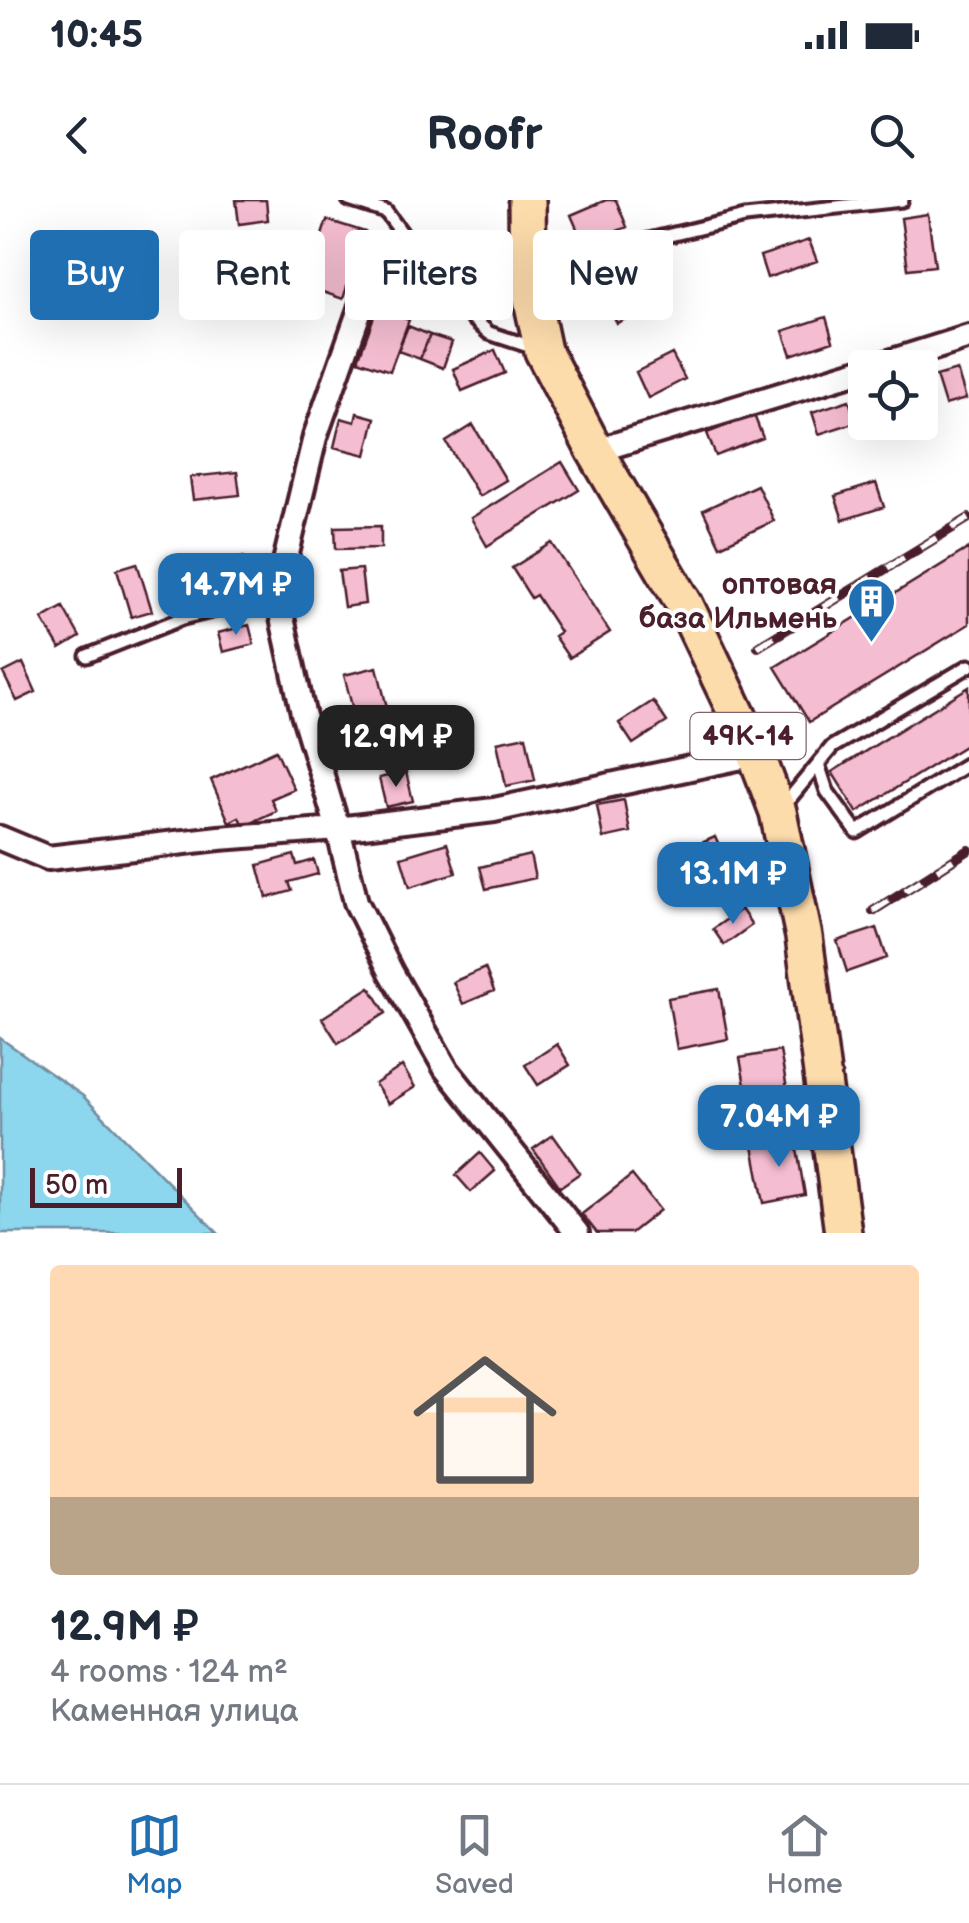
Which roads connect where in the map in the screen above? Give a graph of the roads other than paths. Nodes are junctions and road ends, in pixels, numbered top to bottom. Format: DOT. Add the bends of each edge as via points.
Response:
graph roads {
  1 [pos="349,200"];
  2 [pos="527,200"];
  3 [pos="902,200"];
  4 [pos="399,230"];
  5 [pos="528,281"];
  6 [pos="513,282"];
  7 [pos="356,320"];
  8 [pos="475,320"];
  9 [pos="969,337"];
  10 [pos="926,350"];
  11 [pos="544,351"];
  12 [pos="848,374"];
  13 [pos="595,451"];
  14 [pos="277,594"];
  15 [pos="87,656"];
  16 [pos="969,666"];
  17 [pos="756,754"];
  18 [pos="969,763"];
  19 [pos="818,764"];
  20 [pos="778,812"];
  21 [pos="338,829"];
  22 [pos="0,838"];
  23 [pos="577,1233"];
  24 [pos="843,1233"];
  1 -- 4 [label="lane" via="386,212"];
  2 -- 5 [label="main road, 49К-14"];
  3 -- 5 [label="lane" via="745,217 624,246"];
  5 -- 6 [label="street"];
  5 -- 11 [label="main road, 49К-14"];
  7 -- 14 [label="street" via="314,437"];
  8 -- 11 [label="lane" via="489,333"];
  9 -- 10 [label="street"];
  11 -- 13 [label="main road, 49К-14"];
  12 -- 13 [label="street"];
  13 -- 17 [label="main road, 49К-14" via="685,605"];
  14 -- 15 [label="lane" via="183,618"];
  14 -- 21 [label="street"];
  16 -- 19 [label="lane" via="832,747"];
  17 -- 20 [label="main road, 49К-14"];
  17 -- 21 [label="street" via="494,810"];
  18 -- 19 [label="lane" via="857,832 827,791"];
  19 -- 20 [label="lane"];
  20 -- 24 [label="main road, 49К-14" via="804,937"];
  21 -- 22 [label="street" via="48,858"];
  21 -- 23 [label="street" via="356,902 446,1070"];
}
